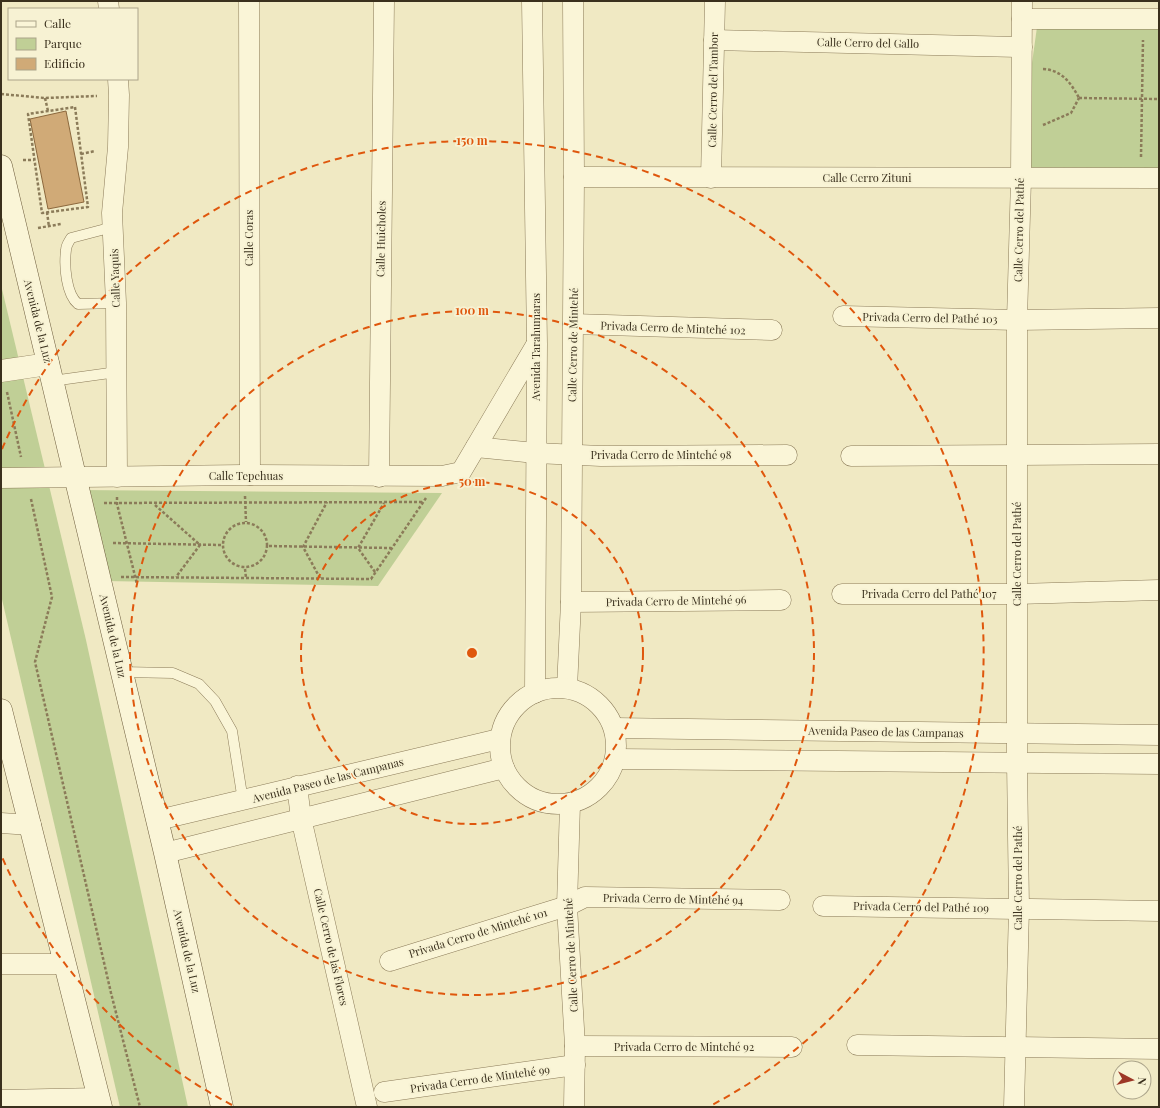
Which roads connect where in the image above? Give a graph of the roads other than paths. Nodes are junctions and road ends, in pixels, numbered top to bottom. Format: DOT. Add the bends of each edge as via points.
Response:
graph roads {
  1 [pos="248,1"];
  2 [pos="384,1"];
  3 [pos="532,1"];
  4 [pos="572,1"];
  5 [pos="715,1"];
  6 [pos="1022,10"];
  7 [pos="1151,19"];
  8 [pos="714,40"];
  9 [pos="1022,47"];
  10 [pos="118,87"];
  11 [pos="1,166"];
  12 [pos="574,177"];
  13 [pos="711,178"];
  14 [pos="1150,178"];
  15 [pos="1021,179"];
  16 [pos="113,227"];
  17 [pos="116,303"];
  18 [pos="843,316"];
  19 [pos="1159,318"];
  20 [pos="1017,320"];
  21 [pos="573,324"];
  22 [pos="772,330"];
  23 [pos="537,344"];
  24 [pos="2,371"];
  25 [pos="50,372"];
  26 [pos="117,372"];
  27 [pos="476,447"];
  28 [pos="535,453"];
  29 [pos="1159,454"];
  30 [pos="571,455"];
  31 [pos="787,455"];
  32 [pos="851,456"];
  33 [pos="1016,456"];
  34 [pos="250,475"];
  35 [pos="76,477"];
  36 [pos="117,477"];
  37 [pos="379,477"];
  38 [pos="1,478"];
  39 [pos="1159,590"];
  40 [pos="842,594"];
  41 [pos="1017,594"];
  42 [pos="781,600"];
  43 [pos="571,602"];
  44 [pos="122,672"];
  45 [pos="567,688"];
  46 [pos="535,693"];
  47 [pos="1,710"];
  48 [pos="614,728"];
  49 [pos="1017,734"];
  50 [pos="1159,735"];
  51 [pos="499,739"];
  52 [pos="615,759"];
  53 [pos="1017,762"];
  54 [pos="1159,764"];
  55 [pos="504,768"];
  56 [pos="297,786"];
  57 [pos="243,801"];
  58 [pos="570,804"];
  59 [pos="302,818"];
  60 [pos="158,820"];
  61 [pos="1,823"];
  62 [pos="31,825"];
  63 [pos="165,852"];
  64 [pos="780,900"];
  65 [pos="567,906"];
  66 [pos="823,906"];
  67 [pos="1019,908"];
  68 [pos="1159,911"];
  69 [pos="390,961"];
  70 [pos="1,964"];
  71 [pos="64,964"];
  72 [pos="857,1045"];
  73 [pos="575,1046"];
  74 [pos="1017,1046"];
  75 [pos="792,1047"];
  76 [pos="1159,1049"];
  77 [pos="575,1065"];
  78 [pos="384,1092"];
  79 [pos="217,1096"];
  80 [pos="1,1100"];
  81 [pos="100,1102"];
  82 [pos="367,1107"];
  83 [pos="574,1107"];
  84 [pos="1014,1107"];
  1 -- 34 [label="street, Calle Coras"];
  2 -- 37 [label="street, Calle Huicholes"];
  3 -- 23 [label="street, Avenida Tarahumaras"];
  4 -- 12 [label="street, Calle Cerro de Mintehé"];
  5 -- 8 [label="street, Calle Cerro del Tambor"];
  6 -- 7 [label="street"];
  6 -- 9 [label="street, Calle Cerro del Pathé"];
  8 -- 9 [label="street, Calle Cerro del Gallo"];
  8 -- 13 [label="street, Calle Cerro del Tambor"];
  9 -- 15 [label="street, Calle Cerro del Pathé"];
  10 -- 16 [label="street, Calle Yaquis"];
  11 -- 25 [label="main road, Avenida de la Luz"];
  12 -- 13 [label="street, Calle Cerro Zituni"];
  12 -- 21 [label="street, Calle Cerro de Mintehé"];
  13 -- 15 [label="street, Calle Cerro Zituni"];
  14 -- 15 [label="street, Calle Cerro Zituni"];
  15 -- 20 [label="street, Calle Cerro del Pathé"];
  16 -- 17 [label="street, Calle Yaquis"];
  16 -- 17 [label="lane" via="71,238 66,248 66,262 72,299 78,304"];
  17 -- 26 [label="street, Calle Yaquis"];
  18 -- 20 [label="street, Privada Cerro del Pathé 103"];
  19 -- 20 [label="street, Privada Cerro del Pathé 103"];
  20 -- 33 [label="street, Calle Cerro del Pathé"];
  21 -- 22 [label="street, Privada Cerro de Mintehé 102"];
  21 -- 30 [label="street, Calle Cerro de Mintehé"];
  23 -- 27 [label="street, Calle Tepehuas"];
  23 -- 28 [label="street, Avenida Tarahumaras"];
  24 -- 25 [label="main road"];
  25 -- 26 [label="lane"];
  25 -- 35 [label="main road, Avenida de la Luz"];
  26 -- 36 [label="street, Calle Yaquis"];
  27 -- 28 [label="street"];
  27 -- 37 [label="street, Calle Tepehuas" via="461,472 442,476"];
  28 -- 30 [label="street, Privada Cerro de Mintehé 98"];
  28 -- 46 [label="street, Avenida Tarahumaras"];
  29 -- 33 [label="street"];
  30 -- 31 [label="street, Privada Cerro de Mintehé 98"];
  30 -- 43 [label="street, Calle Cerro de Mintehé"];
  32 -- 33 [label="street"];
  33 -- 41 [label="street, Calle Cerro del Pathé"];
  34 -- 36 [label="street, Calle Tepehuas"];
  34 -- 37 [label="street, Calle Tepehuas"];
  35 -- 36 [label="street, Calle Tepehuas"];
  35 -- 38 [label="street, Calle Tepehuas"];
  35 -- 44 [label="main road, Avenida de la Luz"];
  39 -- 41 [label="street, Privada Cerro del Pathé 107"];
  40 -- 41 [label="street, Privada Cerro del Pathé 107"];
  41 -- 49 [label="street, Calle Cerro del Pathé"];
  42 -- 43 [label="street, Privada Cerro de Mintehé 96"];
  43 -- 45 [label="street, Calle Cerro de Mintehé"];
  44 -- 57 [label="lane" via="173,673 199,684 215,701 232,731"];
  44 -- 60 [label="main road, Avenida de la Luz"];
  45 -- 46 [label="street"];
  45 -- 48 [label="street" via="585,695 603,708"];
  46 -- 51 [label="street" via="521,701 510,714"];
  47 -- 62 [label="main road"];
  48 -- 49 [label="street, Avenida Paseo de las Campanas"];
  48 -- 52 [label="street"];
  49 -- 50 [label="street, Avenida Paseo de las Campanas"];
  49 -- 53 [label="street, Calle Cerro del Pathé"];
  51 -- 55 [label="street"];
  51 -- 56 [label="street, Avenida Paseo de las Campanas"];
  52 -- 53 [label="street"];
  52 -- 58 [label="street" via="606,780 596,790"];
  53 -- 54 [label="street"];
  53 -- 67 [label="street, Calle Cerro del Pathé"];
  55 -- 58 [label="street" via="521,791 544,803"];
  55 -- 59 [label="street"];
  56 -- 57 [label="street, Avenida Paseo de las Campanas"];
  56 -- 59 [label="street, Calle Cerro de las Flores"];
  57 -- 60 [label="street, Avenida Paseo de las Campanas"];
  58 -- 65 [label="street, Calle Cerro de Mintehé"];
  59 -- 63 [label="street"];
  59 -- 82 [label="street, Calle Cerro de las Flores"];
  60 -- 63 [label="main road, Avenida de la Luz"];
  61 -- 62 [label="street"];
  62 -- 71 [label="main road"];
  63 -- 79 [label="main road, Avenida de la Luz"];
  64 -- 65 [label="street, Privada Cerro de Mintehé 94" via="585,897"];
  65 -- 69 [label="street, Privada Cerro de Mintehé 101"];
  65 -- 73 [label="street, Calle Cerro de Mintehé"];
  66 -- 67 [label="street, Privada Cerro del Pathé 109"];
  67 -- 68 [label="street, Privada Cerro del Pathé 109"];
  67 -- 74 [label="street, Calle Cerro del Pathé"];
  70 -- 71 [label="street"];
  71 -- 81 [label="main road"];
  72 -- 74 [label="street"];
  73 -- 75 [label="street, Privada Cerro de Mintehé 92"];
  73 -- 77 [label="street, Calle Cerro de Mintehé"];
  74 -- 76 [label="street"];
  74 -- 84 [label="street, Calle Cerro del Pathé"];
  77 -- 78 [label="street, Privada Cerro de Mintehé 99"];
  77 -- 83 [label="street, Calle Cerro de Mintehé"];
  80 -- 81 [label="street"];
}
